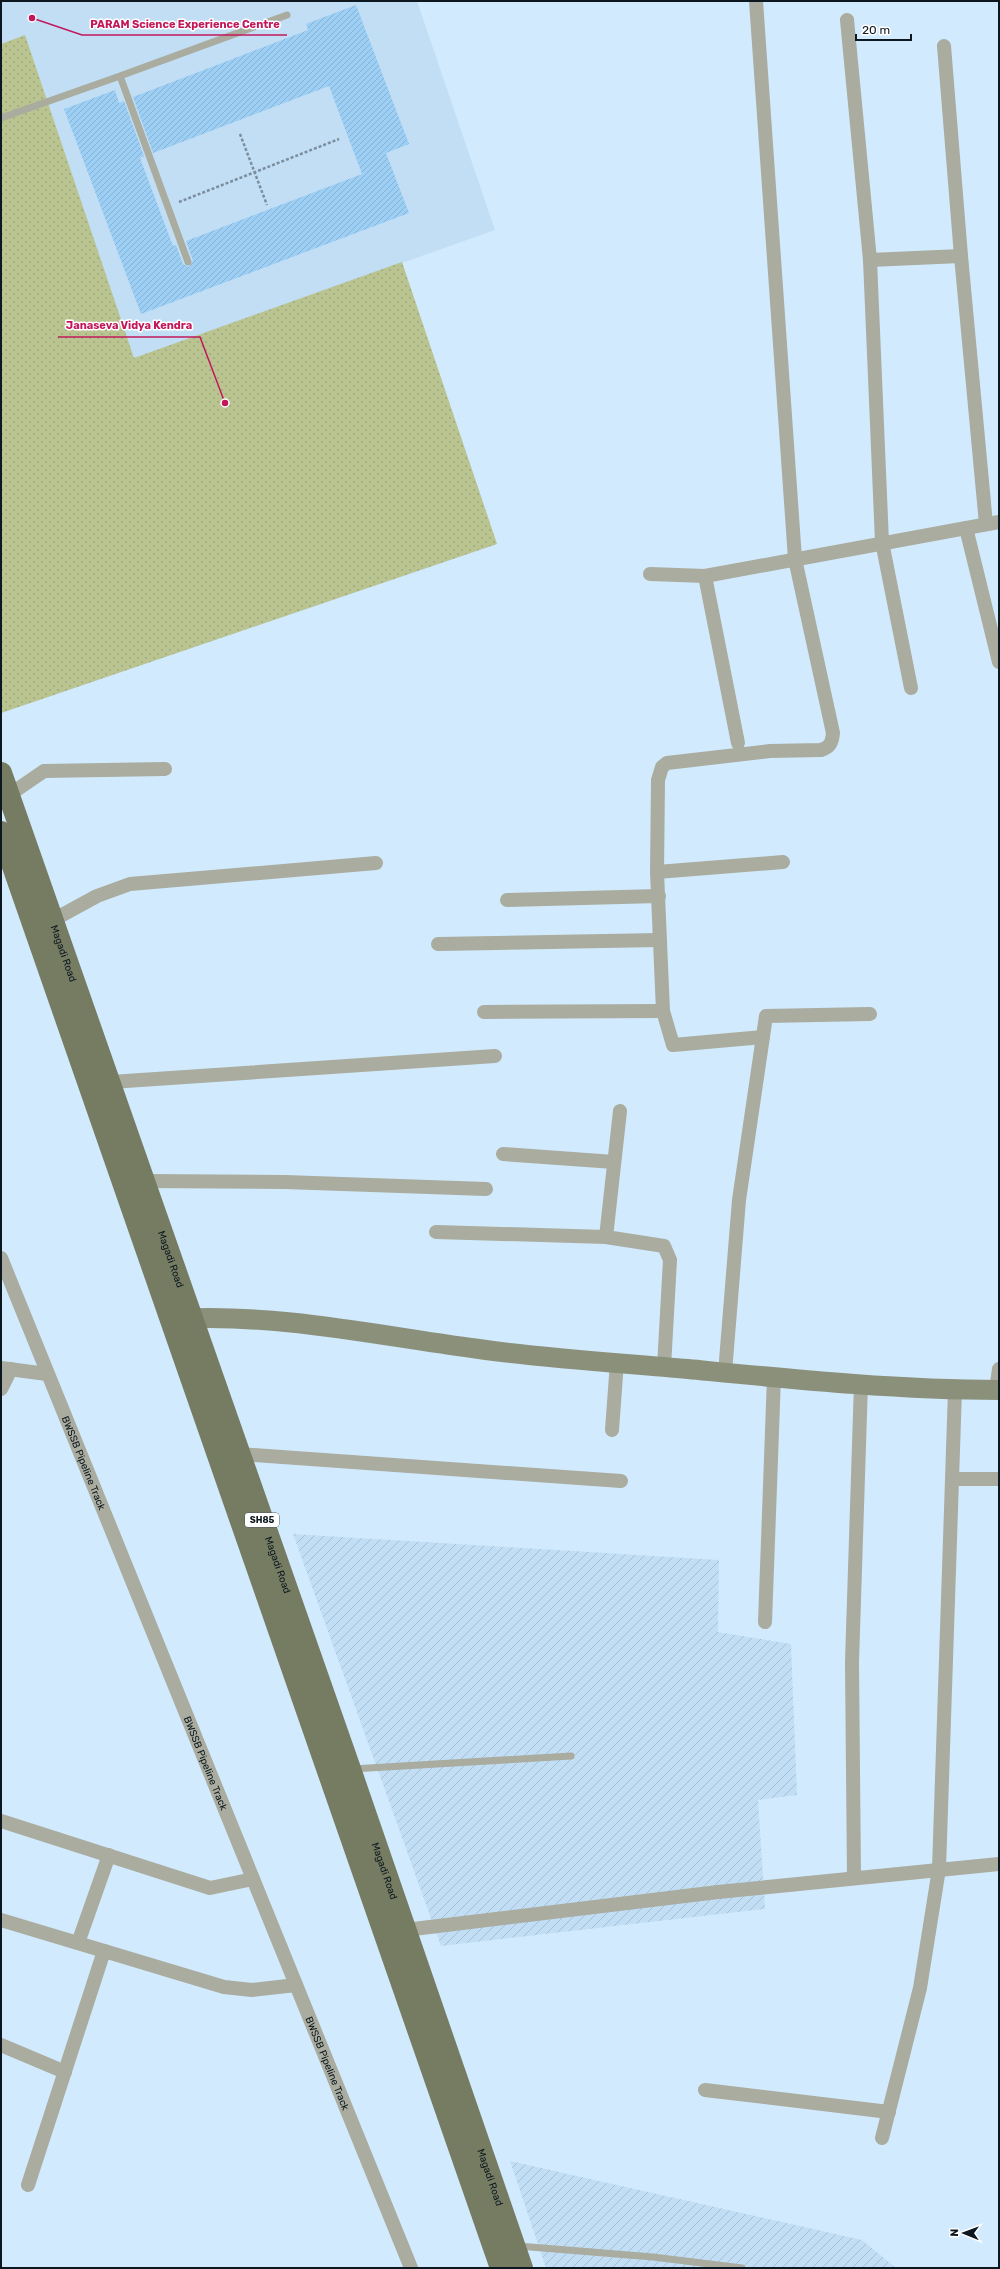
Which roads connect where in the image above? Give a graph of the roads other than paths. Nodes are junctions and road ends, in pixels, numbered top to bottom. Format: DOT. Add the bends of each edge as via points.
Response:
graph roads {
  1 [pos="756,1"];
  2 [pos="287,15"];
  3 [pos="846,20"];
  4 [pos="944,46"];
  5 [pos="120,76"];
  6 [pos="1,118"];
  7 [pos="961,256"];
  8 [pos="870,260"];
  9 [pos="188,262"];
  10 [pos="993,524"];
  11 [pos="966,528"];
  12 [pos="882,542"];
  13 [pos="795,559"];
  14 [pos="650,574"];
  15 [pos="705,576"];
  16 [pos="999,662"];
  17 [pos="911,688"];
  18 [pos="738,743"];
  19 [pos="165,769"];
  20 [pos="1,773"];
  21 [pos="5,796"];
  22 [pos="1,832"];
  23 [pos="783,862"];
  24 [pos="376,863"];
  25 [pos="657,872"];
  26 [pos="659,896"];
  27 [pos="508,900"];
  28 [pos="53,920"];
  29 [pos="660,940"];
  30 [pos="438,944"];
  31 [pos="663,1011"];
  32 [pos="484,1012"];
  33 [pos="870,1014"];
  34 [pos="763,1037"];
  35 [pos="495,1056"];
  36 [pos="110,1082"];
  37 [pos="620,1111"];
  38 [pos="503,1154"];
  39 [pos="614,1162"];
  40 [pos="143,1181"];
  41 [pos="486,1189"];
  42 [pos="436,1232"];
  43 [pos="606,1237"];
  44 [pos="1,1258"];
  45 [pos="181,1319"];
  46 [pos="617,1362"];
  47 [pos="664,1367"];
  48 [pos="6,1368"];
  49 [pos="999,1368"];
  50 [pos="725,1373"];
  51 [pos="47,1374"];
  52 [pos="774,1377"];
  53 [pos="861,1383"];
  54 [pos="1,1389"];
  55 [pos="955,1390"];
  56 [pos="997,1390"];
  57 [pos="612,1430"];
  58 [pos="238,1454"];
  59 [pos="952,1479"];
  60 [pos="999,1479"];
  61 [pos="621,1481"];
  62 [pos="765,1622"];
  63 [pos="571,1756"];
  64 [pos="350,1769"];
  65 [pos="1,1821"];
  66 [pos="109,1855"];
  67 [pos="999,1864"];
  68 [pos="939,1869"];
  69 [pos="854,1877"];
  70 [pos="254,1879"];
  71 [pos="1,1920"];
  72 [pos="405,1930"];
  73 [pos="78,1943"];
  74 [pos="104,1951"];
  75 [pos="296,1985"];
  76 [pos="1,2045"];
  77 [pos="64,2072"];
  78 [pos="705,2090"];
  79 [pos="889,2112"];
  80 [pos="882,2138"];
  81 [pos="28,2185"];
  82 [pos="514,2245"];
  83 [pos="411,2268"];
  84 [pos="501,2268"];
  85 [pos="522,2268"];
  86 [pos="742,2268"];
  1 -- 13 [label="street"];
  2 -- 5 [label="lane"];
  3 -- 8 [label="street"];
  4 -- 7 [label="street"];
  5 -- 6 [label="lane"];
  5 -- 9 [label="lane"];
  7 -- 8 [label="street"];
  7 -- 10 [label="street"];
  8 -- 12 [label="street"];
  10 -- 11 [label="street"];
  11 -- 12 [label="street"];
  11 -- 16 [label="street"];
  12 -- 13 [label="street"];
  12 -- 17 [label="street"];
  13 -- 15 [label="street"];
  13 -- 25 [label="street" via="833,733 832,742 821,750 770,751 667,762 658,780"];
  14 -- 15 [label="street"];
  15 -- 18 [label="street"];
  19 -- 21 [label="street" via="44,771"];
  20 -- 21 [label="main road, Magadi Road / SH85"];
  21 -- 28 [label="main road, Magadi Road / SH85"];
  22 -- 45 [label="main road, Magadi Road / SH85"];
  23 -- 25 [label="street"];
  24 -- 28 [label="street" via="130,884 97,896"];
  25 -- 26 [label="street"];
  26 -- 27 [label="street"];
  26 -- 29 [label="street"];
  28 -- 36 [label="main road, Magadi Road / SH85"];
  29 -- 30 [label="street"];
  29 -- 31 [label="street"];
  31 -- 32 [label="street"];
  31 -- 34 [label="street" via="673,1045"];
  33 -- 34 [label="street" via="766,1016"];
  34 -- 50 [label="street" via="739,1200"];
  35 -- 36 [label="street"];
  36 -- 40 [label="main road, Magadi Road / SH85"];
  37 -- 39 [label="street"];
  38 -- 39 [label="street"];
  39 -- 43 [label="street"];
  40 -- 41 [label="street" via="285,1182"];
  40 -- 45 [label="main road, Magadi Road / SH85"];
  42 -- 43 [label="street"];
  43 -- 47 [label="street" via="664,1246 670,1260"];
  44 -- 51 [label="street, BWSSB Pipeline Track"];
  45 -- 46 [label="street" via="307,1324 488,1350"];
  45 -- 58 [label="main road, Magadi Road / SH85"];
  45 -- 84 [label="main road, Magadi Road / SH85"];
  46 -- 47 [label="street"];
  46 -- 57 [label="street"];
  47 -- 50 [label="street"];
  48 -- 51 [label="street"];
  48 -- 54 [label="street"];
  49 -- 56 [label="street"];
  50 -- 52 [label="street"];
  51 -- 70 [label="street, BWSSB Pipeline Track"];
  52 -- 53 [label="street"];
  52 -- 62 [label="street"];
  53 -- 55 [label="street"];
  53 -- 69 [label="street" via="852,1662"];
  55 -- 56 [label="street"];
  55 -- 59 [label="street"];
  58 -- 61 [label="street"];
  58 -- 64 [label="main road, Magadi Road / SH85"];
  59 -- 60 [label="street"];
  59 -- 68 [label="street"];
  63 -- 64 [label="lane"];
  64 -- 72 [label="main road, Magadi Road / SH85"];
  65 -- 66 [label="street"];
  66 -- 70 [label="street" via="210,1888"];
  66 -- 73 [label="street"];
  67 -- 68 [label="street"];
  68 -- 69 [label="street"];
  68 -- 79 [label="street" via="920,1988"];
  69 -- 72 [label="street"];
  70 -- 75 [label="street, BWSSB Pipeline Track"];
  71 -- 73 [label="street"];
  72 -- 82 [label="main road, Magadi Road / SH85"];
  73 -- 74 [label="street"];
  74 -- 75 [label="street" via="237,1990"];
  74 -- 77 [label="street"];
  75 -- 83 [label="street, BWSSB Pipeline Track"];
  76 -- 77 [label="street"];
  77 -- 81 [label="street"];
  78 -- 79 [label="street"];
  79 -- 80 [label="street"];
  82 -- 85 [label="main road, Magadi Road / SH85"];
  82 -- 86 [label="lane" via="653,2257"];
}
